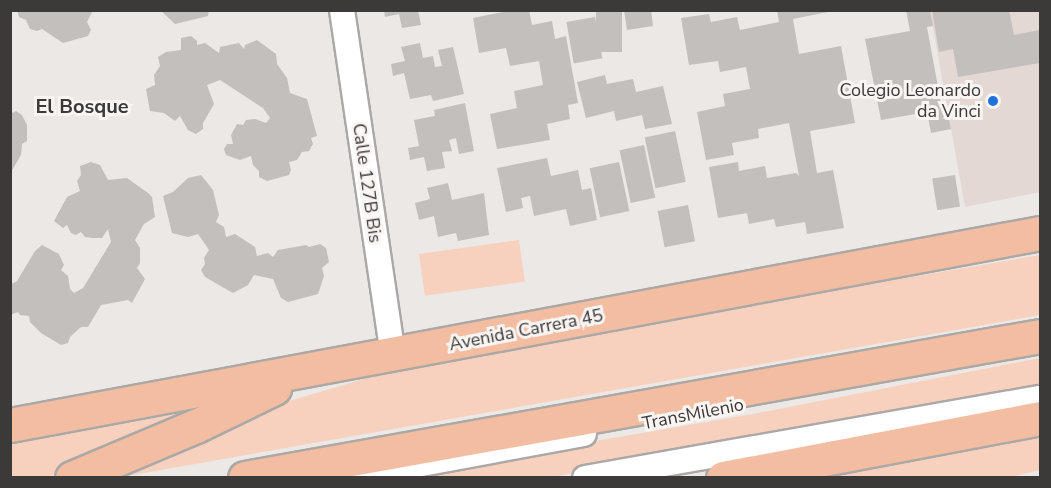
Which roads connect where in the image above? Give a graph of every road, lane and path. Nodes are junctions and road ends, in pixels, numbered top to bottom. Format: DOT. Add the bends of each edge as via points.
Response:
graph roads {
  1 [pos="342,10"];
  2 [pos="1041,233"];
  3 [pos="1041,336"];
  4 [pos="1041,348"];
  5 [pos="393,356"];
  6 [pos="311,370"];
  7 [pos="1041,398"];
  8 [pos="1041,418"];
  9 [pos="10,425"];
  10 [pos="72,477"];
  11 [pos="245,477"];
  12 [pos="346,477"];
  13 [pos="585,477"];
  14 [pos="723,477"];
  1 -- 5 [label="street, Calle 127B Bis"];
  2 -- 5 [label="highway, Avenida Carrera 45"];
  3 -- 11 [label="highway"];
  4 -- 12 [label="street, TransMilenio"];
  5 -- 6 [label="highway, Avenida Carrera 45"];
  6 -- 9 [label="highway, Avenida Carrera 45"];
  6 -- 10 [label="highway" via="196,426"];
  7 -- 13 [label="street"];
  8 -- 14 [label="highway"];
}
